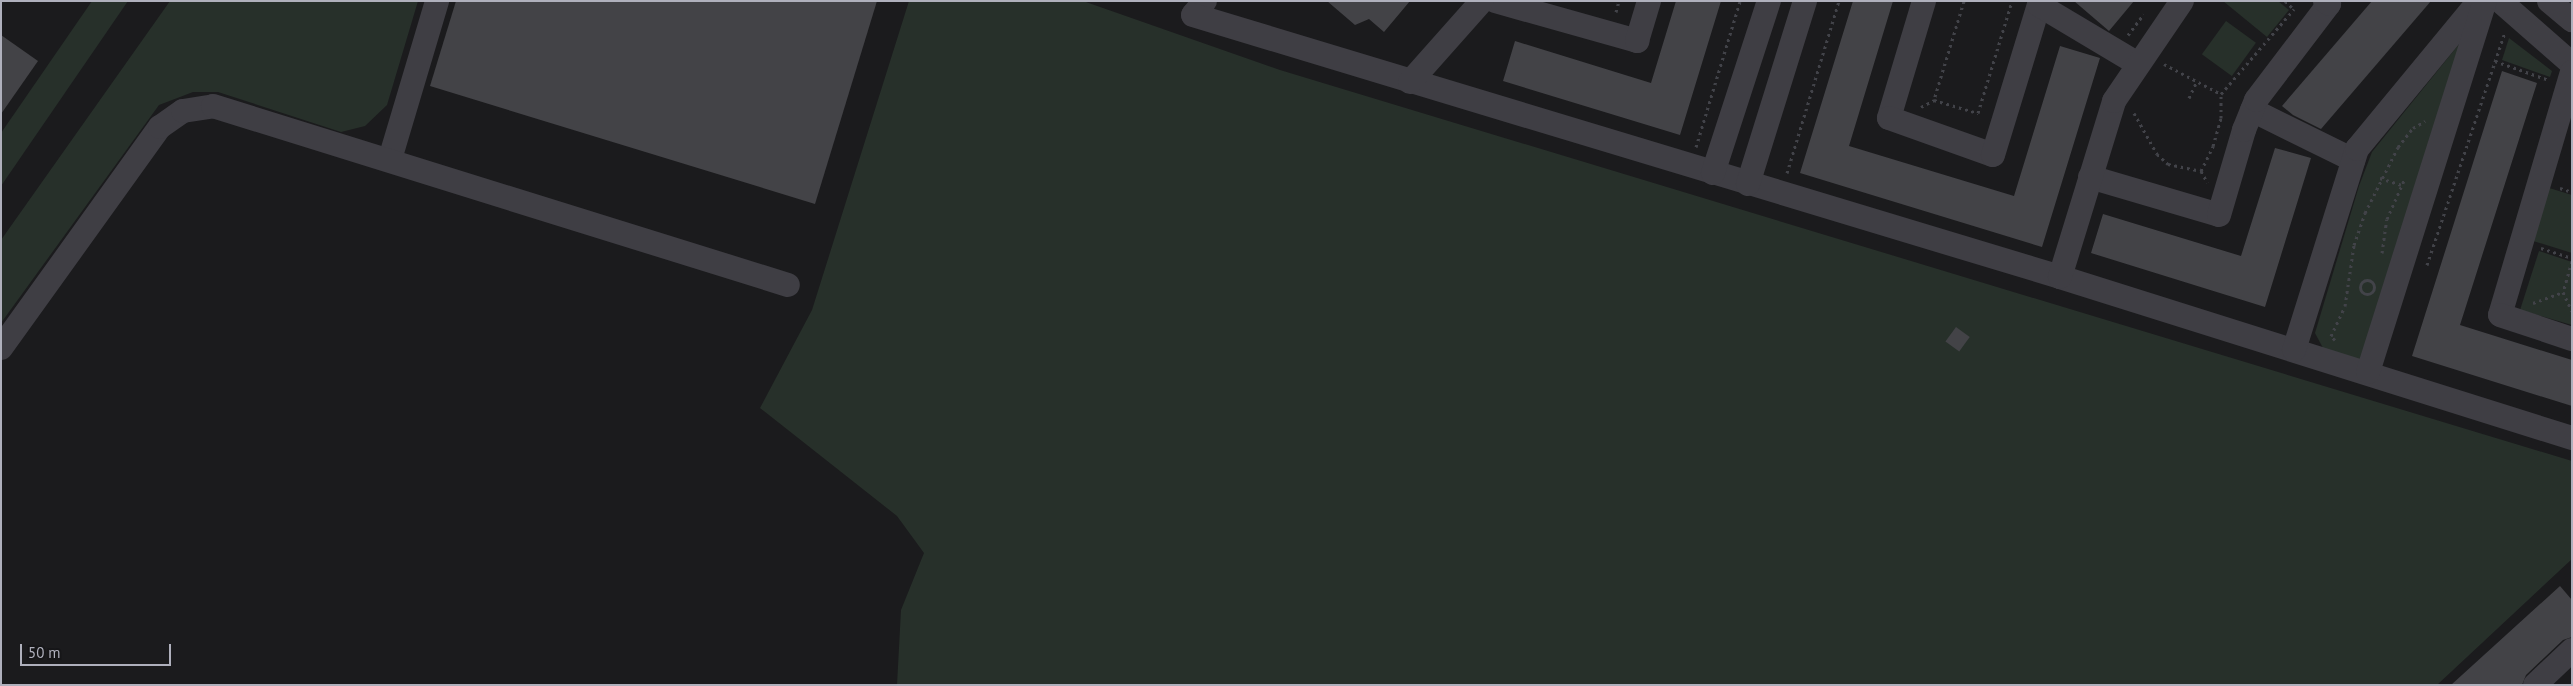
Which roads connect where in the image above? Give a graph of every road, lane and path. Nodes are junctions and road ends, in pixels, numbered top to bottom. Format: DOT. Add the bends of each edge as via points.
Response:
graph roads {
  1 [pos="437,1"];
  2 [pos="1205,1"];
  3 [pos="1482,1"];
  4 [pos="1495,1"];
  5 [pos="1649,1"];
  6 [pos="1740,1"];
  7 [pos="1769,1"];
  8 [pos="1805,1"];
  9 [pos="1924,1"];
  10 [pos="1964,1"];
  11 [pos="2012,1"];
  12 [pos="2182,1"];
  13 [pos="2285,1"];
  14 [pos="2325,1"];
  15 [pos="2479,1"];
  16 [pos="2485,1"];
  17 [pos="2500,1"];
  18 [pos="2549,1"];
  19 [pos="2040,3"];
  20 [pos="2572,20"];
  21 [pos="2512,36"];
  22 [pos="2169,56"];
  23 [pos="2495,61"];
  24 [pos="2164,64"];
  25 [pos="2572,64"];
  26 [pos="2148,68"];
  27 [pos="2562,77"];
  28 [pos="1410,82"];
  29 [pos="2197,82"];
  30 [pos="2221,94"];
  31 [pos="2189,98"];
  32 [pos="2134,107"];
  33 [pos="2252,110"];
  34 [pos="2430,120"];
  35 [pos="1695,152"];
  36 [pos="390,159"];
  37 [pos="2353,160"];
  38 [pos="2408,172"];
  39 [pos="1713,173"];
  40 [pos="2090,177"];
  41 [pos="2380,178"];
  42 [pos="1748,184"];
  43 [pos="2401,185"];
  44 [pos="2522,242"];
  45 [pos="2382,257"];
  46 [pos="2572,260"];
  47 [pos="2426,268"];
  48 [pos="2060,277"];
  49 [pos="2363,281"];
  50 [pos="788,285"];
  51 [pos="2572,311"];
  52 [pos="2572,339"];
  53 [pos="2342,343"];
  54 [pos="1,348"];
  55 [pos="2294,350"];
  56 [pos="2368,372"];
  57 [pos="2572,438"];
  58 [pos="2572,650"];
  59 [pos="2535,685"];
  1 -- 36 [label="street"];
  2 -- 28 [label="street" via="1192,15"];
  3 -- 28 [label="street"];
  4 -- 5 [label="street" via="1637,41"];
  6 -- 35 [label="path"];
  7 -- 39 [label="street"];
  8 -- 42 [label="street"];
  9 -- 19 [label="street" via="1889,118 1993,155"];
  10 -- 11 [label="path" via="1934,100 1978,114"];
  12 -- 26 [label="street"];
  13 -- 30 [label="path" via="2294,9"];
  14 -- 33 [label="street" via="2329,4 2270,78"];
  15 -- 37 [label="street" via="2356,150"];
  16 -- 56 [label="street"];
  17 -- 25 [label="street"];
  18 -- 20 [label="street"];
  19 -- 26 [label="street"];
  21 -- 23 [label="path" via="2505,31"];
  22 -- 24 [label="path"];
  23 -- 27 [label="path"];
  23 -- 47 [label="path"];
  24 -- 26 [label="path"];
  24 -- 29 [label="path"];
  26 -- 40 [label="street" via="2114,101"];
  27 -- 44 [label="street"];
  28 -- 39 [label="street"];
  29 -- 30 [label="path"];
  29 -- 31 [label="path"];
  30 -- 32 [label="path" via="2221,118 2201,171 2168,164 2134,117"];
  33 -- 37 [label="street"];
  33 -- 40 [label="street" via="2219,215"];
  34 -- 41 [label="path" via="2413,128"];
  36 -- 50 [label="street"];
  36 -- 54 [label="street" via="213,106 183,111 160,128"];
  37 -- 55 [label="street"];
  38 -- 43 [label="path"];
  39 -- 42 [label="street"];
  40 -- 48 [label="street"];
  41 -- 43 [label="path"];
  41 -- 53 [label="path" via="2354,245 2345,306 2332,336"];
  42 -- 48 [label="street"];
  43 -- 45 [label="path" via="2387,219"];
  44 -- 46 [label="path"];
  44 -- 52 [label="street" via="2500,315"];
  46 -- 51 [label="path" via="2563,292"];
  48 -- 55 [label="street"];
  49 -- 49 [label="path" via="2360,290 2370,293 2373,284"];
  55 -- 56 [label="street"];
  56 -- 57 [label="street"];
  58 -- 59 [label="street"];
}
